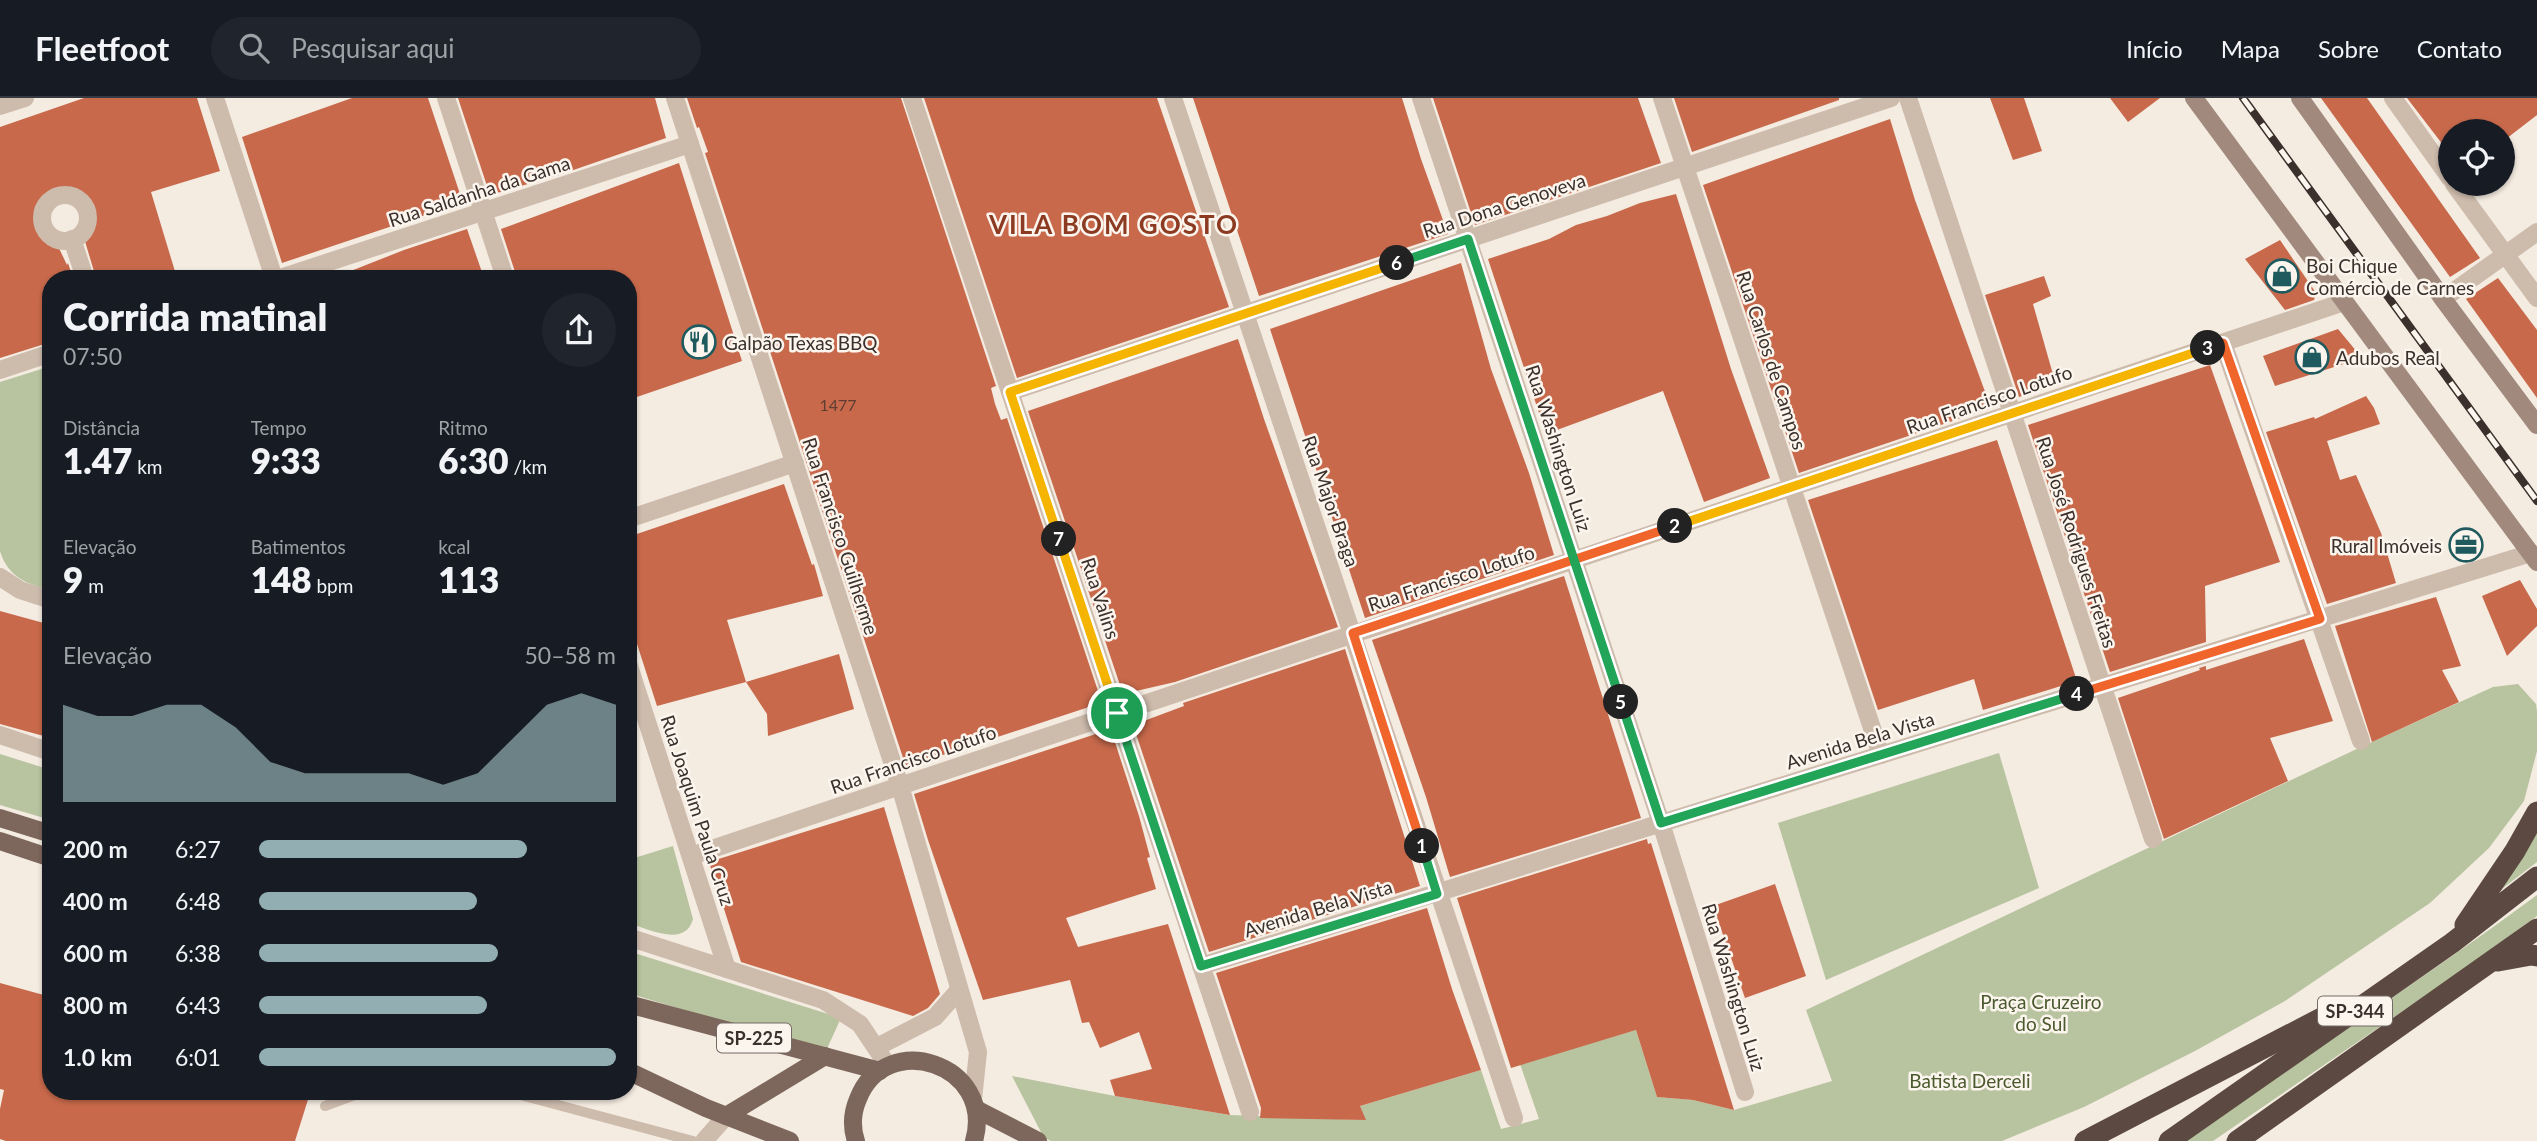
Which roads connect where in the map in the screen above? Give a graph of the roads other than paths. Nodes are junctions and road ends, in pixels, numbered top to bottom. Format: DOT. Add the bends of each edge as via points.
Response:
graph roads {
  1 [pos="25,98"];
  2 [pos="215,98"];
  3 [pos="446,98"];
  4 [pos="675,98"];
  5 [pos="912,98"];
  6 [pos="1173,98"];
  7 [pos="1421,98"];
  8 [pos="1662,98"];
  9 [pos="1892,98"];
  10 [pos="1908,98"];
  11 [pos="2194,98"];
  12 [pos="2300,98"];
  13 [pos="2393,98"];
  14 [pos="0,106"];
  15 [pos="691,144"];
  16 [pos="2438,161"];
  17 [pos="1685,167"];
  18 [pos="2463,196"];
  19 [pos="483,212"];
  20 [pos="2537,232"];
  21 [pos="72,239"];
  22 [pos="1468,239"];
  23 [pos="2506,256"];
  24 [pos="82,270"];
  25 [pos="271,270"];
  26 [pos="305,270"];
  27 [pos="502,270"];
  28 [pos="2537,298"];
  29 [pos="2443,299"];
  30 [pos="2344,302"];
  31 [pos="1246,313"];
  32 [pos="2223,343"];
  33 [pos="42,356"];
  34 [pos="0,370"];
  35 [pos="1010,392"];
  36 [pos="2012,413"];
  37 [pos="2537,425"];
  38 [pos="795,463"];
  39 [pos="1792,487"];
  40 [pos="637,516"];
  41 [pos="2534,558"];
  42 [pos="1574,560"];
  43 [pos="0,578"];
  44 [pos="42,597"];
  45 [pos="2320,619"];
  46 [pos="1353,633"];
  47 [pos="2103,686"];
  48 [pos="637,691"];
  49 [pos="1117,713"];
  50 [pos="0,736"];
  51 [pos="2361,741"];
  52 [pos="42,749"];
  53 [pos="1881,755"];
  54 [pos="900,786"];
  55 [pos="2537,812"];
  56 [pos="0,818"];
  57 [pos="1661,823"];
  58 [pos="42,831"];
  59 [pos="2153,839"];
  60 [pos="0,841"];
  61 [pos="42,855"];
  62 [pos="691,856"];
  63 [pos="2537,877"];
  64 [pos="1437,894"];
  65 [pos="2537,929"];
  66 [pos="637,940"];
  67 [pos="2452,943"];
  68 [pos="2537,956"];
  69 [pos="2493,962"];
  70 [pos="1201,966"];
  71 [pos="727,969"];
  72 [pos="2411,971"];
  73 [pos="959,990"];
  74 [pos="637,1006"];
  75 [pos="877,1047"];
  76 [pos="824,1056"];
  77 [pos="884,1069"];
  78 [pos="637,1075"];
  79 [pos="1745,1092"];
  80 [pos="341,1100"];
  81 [pos="539,1100"];
  82 [pos="975,1104"];
  83 [pos="325,1106"];
  84 [pos="1250,1112"];
  85 [pos="726,1116"];
  86 [pos="1514,1118"];
  87 [pos="693,1141"];
  88 [pos="704,1141"];
  89 [pos="790,1141"];
  90 [pos="856,1141"];
  91 [pos="974,1141"];
  92 [pos="1038,1141"];
  93 [pos="2085,1141"];
  94 [pos="2169,1141"];
  95 [pos="2236,1141"];
  1 -- 14 [label="street"];
  2 -- 25 [label="street"];
  3 -- 19 [label="street"];
  4 -- 15 [label="street, Rua Francisco Guilherme"];
  5 -- 35 [label="street, Rua Valins"];
  6 -- 31 [label="street, Rua Major Braga"];
  7 -- 22 [label="street, Rua Washington Luiz"];
  8 -- 17 [label="street, Rua Carlos de Campos"];
  9 -- 17 [label="street, Rua Dona Genoveva"];
  10 -- 36 [label="street, Rua José Rodrigues Freitas"];
  11 -- 30 [label="main road"];
  12 -- 29 [label="main road"];
  13 -- 16 [label="street"];
  15 -- 19 [label="street, Rua Saldanha da Gama"];
  15 -- 38 [label="street, Rua Francisco Guilherme"];
  17 -- 22 [label="street, Rua Dona Genoveva"];
  17 -- 39 [label="street, Rua Carlos de Campos"];
  18 -- 23 [label="street"];
  19 -- 26 [label="street, Rua Saldanha da Gama"];
  19 -- 27 [label="street"];
  20 -- 23 [label="street"];
  21 -- 24 [label="street"];
  22 -- 31 [label="street, Rua Dona Genoveva"];
  22 -- 42 [label="street, Rua Washington Luiz"];
  23 -- 28 [label="street"];
  23 -- 29 [label="street"];
  29 -- 37 [label="main road"];
  30 -- 32 [label="street, Rua Francisco Lotufo"];
  30 -- 41 [label="main road"];
  31 -- 35 [label="street, Rua Dona Genoveva"];
  31 -- 46 [label="street, Rua Major Braga"];
  32 -- 36 [label="street, Rua Francisco Lotufo"];
  32 -- 45 [label="street"];
  33 -- 34 [label="street"];
  35 -- 49 [label="street, Rua Valins"];
  36 -- 39 [label="street, Rua Francisco Lotufo"];
  36 -- 47 [label="street, Rua José Rodrigues Freitas"];
  38 -- 40 [label="street"];
  38 -- 54 [label="street, Rua Francisco Guilherme"];
  39 -- 42 [label="street, Rua Francisco Lotufo"];
  39 -- 53 [label="street, Rua Carlos de Campos"];
  41 -- 45 [label="street, Avenida Bela Vista"];
  42 -- 46 [label="street, Rua Francisco Lotufo"];
  42 -- 57 [label="street, Rua Washington Luiz"];
  43 -- 44 [label="street"];
  45 -- 47 [label="street, Avenida Bela Vista"];
  45 -- 51 [label="street"];
  46 -- 49 [label="street, Rua Francisco Lotufo"];
  46 -- 64 [label="street, Rua Major Braga"];
  47 -- 53 [label="street, Avenida Bela Vista"];
  47 -- 59 [label="street, Rua José Rodrigues Freitas"];
  48 -- 62 [label="street, Rua Joaquim Paula Cruz"];
  49 -- 54 [label="street, Rua Francisco Lotufo"];
  49 -- 70 [label="street, Rua Valins"];
  50 -- 52 [label="street"];
  53 -- 57 [label="street, Avenida Bela Vista"];
  54 -- 62 [label="street, Rua Francisco Lotufo"];
  54 -- 73 [label="street, Rua Francisco Guilherme"];
  55 -- 67 [label="highway"];
  56 -- 58 [label="main road"];
  57 -- 64 [label="street, Avenida Bela Vista"];
  57 -- 79 [label="street, Rua Washington Luiz"];
  60 -- 61 [label="main road"];
  62 -- 71 [label="street, Rua Joaquim Paula Cruz"];
  63 -- 67 [label="highway, SP-344"];
  64 -- 70 [label="street, Avenida Bela Vista"];
  64 -- 86 [label="street, Rua Major Braga"];
  65 -- 69 [label="highway, SP-344"];
  66 -- 71 [label="street"];
  67 -- 72 [label="highway, SP-344"];
  68 -- 69 [label="highway"];
  69 -- 95 [label="highway, SP-344"];
  70 -- 84 [label="street, Rua Valins"];
  71 -- 75 [label="street" via="823,1000 860,1024"];
  72 -- 93 [label="highway"];
  72 -- 94 [label="highway, SP-344"];
  73 -- 75 [label="street" via="935,1017"];
  73 -- 82 [label="street, Rua Francisco Guilherme" via="978,1052"];
  74 -- 76 [label="main road, SP-225"];
  75 -- 77 [label="street"];
  76 -- 77 [label="main road, SP-225"];
  76 -- 85 [label="main road"];
  77 -- 82 [label="main road" via="912,1060 931,1062 963,1083"];
  77 -- 90 [label="main road" via="861,1091 854,1110"];
  78 -- 85 [label="main road"];
  80 -- 83 [label="lane"];
  81 -- 87 [label="lane"];
  82 -- 91 [label="main road"];
  82 -- 92 [label="main road"];
  85 -- 88 [label="street"];
  85 -- 89 [label="main road"];
}
